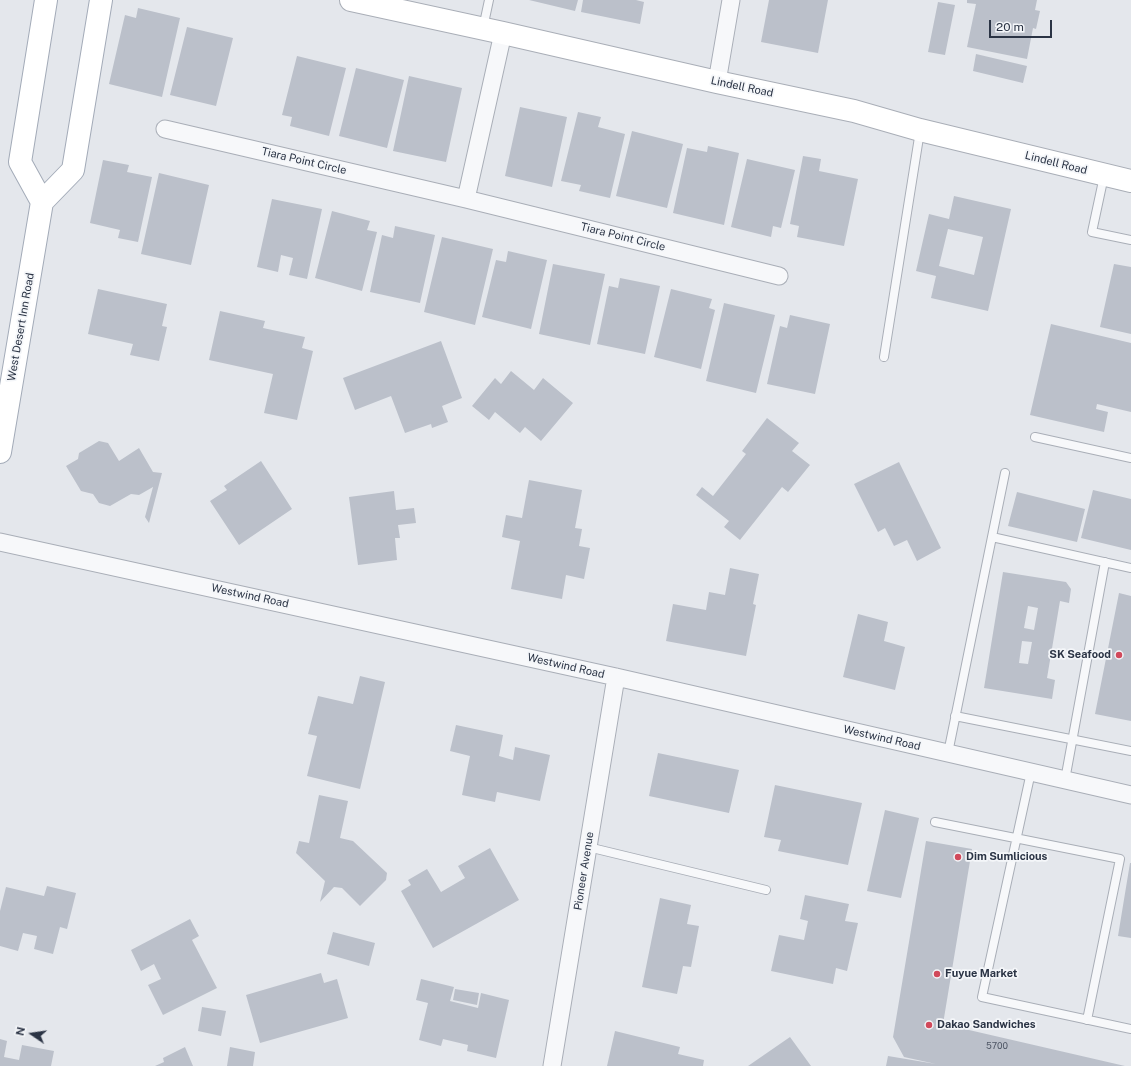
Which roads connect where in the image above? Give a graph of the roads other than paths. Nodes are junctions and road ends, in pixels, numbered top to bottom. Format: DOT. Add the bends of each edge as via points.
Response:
graph roads {
  1 [pos="46,0"];
  2 [pos="101,0"];
  3 [pos="351,0"];
  4 [pos="489,0"];
  5 [pos="731,0"];
  6 [pos="493,31"];
  7 [pos="717,82"];
  8 [pos="165,129"];
  9 [pos="920,130"];
  10 [pos="1104,175"];
  11 [pos="1131,180"];
  12 [pos="466,198"];
  13 [pos="42,202"];
  14 [pos="1131,240"];
  15 [pos="779,276"];
  16 [pos="884,357"];
  17 [pos="1035,437"];
  18 [pos="0,452"];
  19 [pos="1131,458"];
  20 [pos="1005,473"];
  21 [pos="992,537"];
  22 [pos="0,542"];
  23 [pos="1105,562"];
  24 [pos="1131,568"];
  25 [pos="616,677"];
  26 [pos="956,716"];
  27 [pos="1072,740"];
  28 [pos="1131,751"];
  29 [pos="948,753"];
  30 [pos="1032,772"];
  31 [pos="1065,780"];
  32 [pos="1131,795"];
  33 [pos="935,822"];
  34 [pos="1017,837"];
  35 [pos="588,846"];
  36 [pos="766,890"];
  37 [pos="1087,1020"];
  38 [pos="1131,1029"];
  39 [pos="552,1066"];
  1 -- 13 [label="street" via="20,162"];
  2 -- 13 [label="street" via="73,170"];
  3 -- 6 [label="street, Lindell Road"];
  4 -- 6 [label="lane"];
  5 -- 7 [label="street"];
  6 -- 7 [label="street, Lindell Road"];
  6 -- 12 [label="street"];
  7 -- 9 [label="street, Lindell Road" via="854,111"];
  8 -- 12 [label="street, Tiara Point Circle"];
  9 -- 10 [label="street, Lindell Road"];
  9 -- 16 [label="lane"];
  10 -- 11 [label="street, Lindell Road"];
  10 -- 14 [label="lane" via="1092,232"];
  12 -- 15 [label="street, Tiara Point Circle"];
  13 -- 18 [label="street, West Desert Inn Road"];
  17 -- 19 [label="lane"];
  20 -- 21 [label="lane"];
  21 -- 23 [label="lane"];
  21 -- 26 [label="lane"];
  22 -- 25 [label="street, Westwind Road"];
  23 -- 24 [label="lane"];
  23 -- 27 [label="lane"];
  25 -- 29 [label="street, Westwind Road"];
  25 -- 35 [label="street, Pioneer Avenue"];
  26 -- 27 [label="lane"];
  26 -- 29 [label="lane"];
  27 -- 28 [label="lane"];
  27 -- 31 [label="lane"];
  29 -- 30 [label="street, Westwind Road"];
  30 -- 31 [label="street, Westwind Road"];
  30 -- 34 [label="lane"];
  31 -- 32 [label="street, Westwind Road"];
  33 -- 34 [label="lane"];
  34 -- 37 [label="lane" via="1120,859"];
  34 -- 37 [label="lane" via="982,997"];
  35 -- 36 [label="lane"];
  35 -- 39 [label="street, Pioneer Avenue"];
  37 -- 38 [label="lane"];
}
